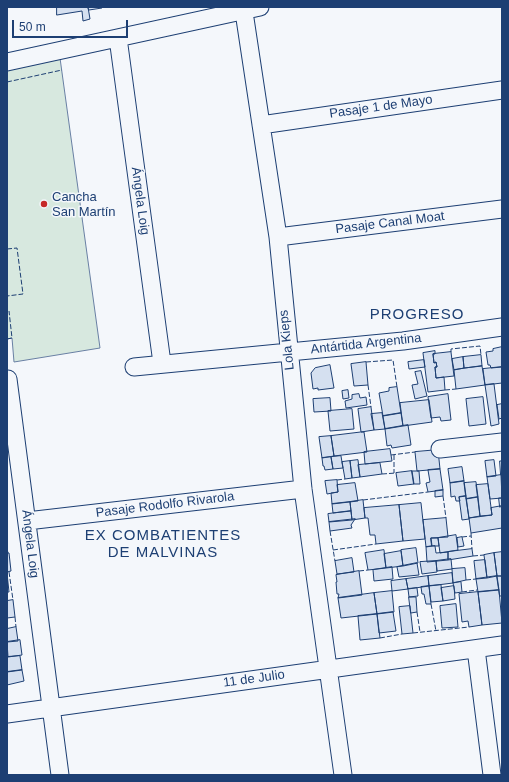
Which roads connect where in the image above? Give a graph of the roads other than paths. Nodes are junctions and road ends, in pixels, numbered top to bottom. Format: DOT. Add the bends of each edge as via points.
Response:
graph roads {
  1 [pos="260,7"];
  2 [pos="244,12"];
  3 [pos="118,38"];
  4 [pos="7,62"];
  5 [pos="502,90"];
  6 [pos="261,125"];
  7 [pos="502,209"];
  8 [pos="278,237"];
  9 [pos="502,326"];
  10 [pos="288,352"];
  11 [pos="162,363"];
  12 [pos="134,367"];
  13 [pos="8,379"];
  14 [pos="11,438"];
  15 [pos="502,442"];
  16 [pos="440,449"];
  17 [pos="303,489"];
  18 [pos="27,520"];
  19 [pos="502,645"];
  20 [pos="476,649"];
  21 [pos="328,669"];
  22 [pos="52,708"];
  23 [pos="7,714"];
  24 [pos="60,775"];
  25 [pos="343,775"];
  26 [pos="492,775"];
  1 -- 2 [label="street"];
  2 -- 3 [label="street"];
  2 -- 6 [label="street, Lola Kieps"];
  3 -- 4 [label="street"];
  3 -- 11 [label="street, Ángela Loig"];
  5 -- 6 [label="street, Pasaje 1 de Mayo"];
  6 -- 8 [label="street, Lola Kieps"];
  7 -- 8 [label="street, Pasaje Canal Moat"];
  8 -- 10 [label="street, Lola Kieps"];
  9 -- 10 [label="street, Antártida Argentina" via="403,341"];
  10 -- 11 [label="street, Antártida Argentina"];
  10 -- 17 [label="street, Lola Kieps"];
  11 -- 12 [label="street, Antártida Argentina"];
  13 -- 14 [label="street, Ángela Loig"];
  14 -- 18 [label="street, Ángela Loig"];
  15 -- 16 [label="street"];
  17 -- 18 [label="street, Pasaje Rodolfo Rivarola"];
  17 -- 21 [label="street, Lola Kieps"];
  18 -- 22 [label="street, Ángela Loig"];
  19 -- 20 [label="street, 11 de Julio"];
  20 -- 21 [label="street, 11 de Julio"];
  20 -- 26 [label="street"];
  21 -- 22 [label="street, 11 de Julio"];
  21 -- 25 [label="street, Lola Kieps"];
  22 -- 23 [label="street, 11 de Julio"];
  22 -- 24 [label="street, Ángela Loig"];
}
